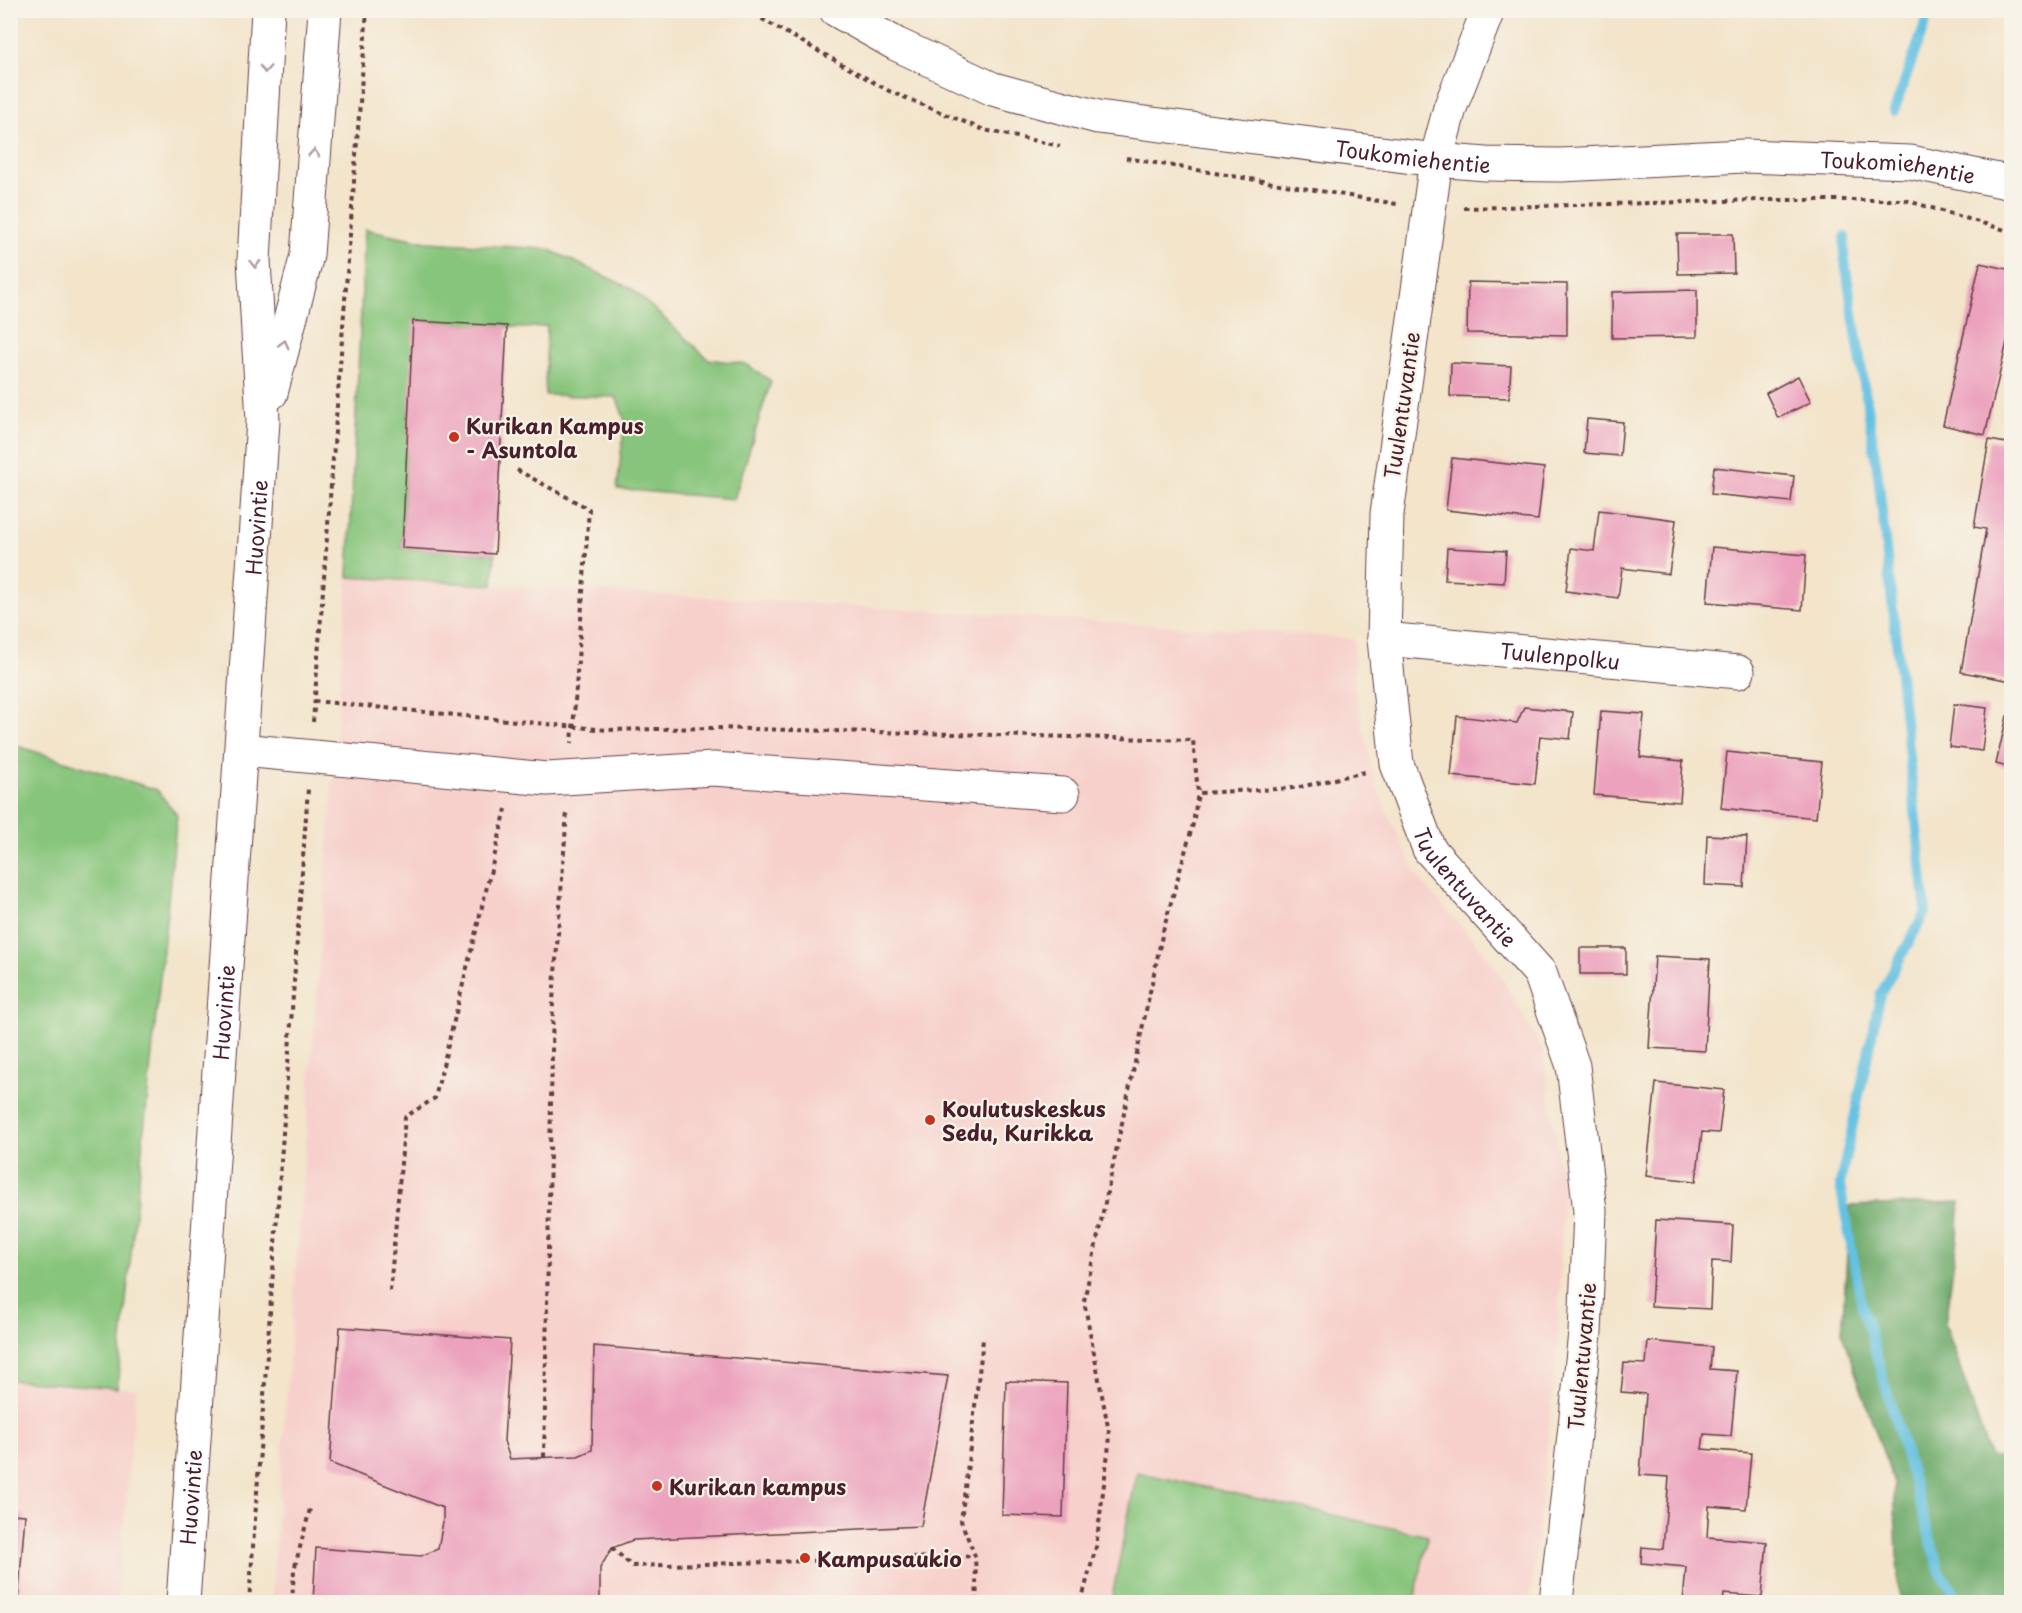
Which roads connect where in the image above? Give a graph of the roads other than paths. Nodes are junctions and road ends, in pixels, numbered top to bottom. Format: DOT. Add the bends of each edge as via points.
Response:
graph roads {
  1 [pos="268,10"];
  2 [pos="325,10"];
  3 [pos="836,10"];
  4 [pos="1488,10"];
  5 [pos="1436,160"];
  6 [pos="2012,183"];
  7 [pos="263,421"];
  8 [pos="1384,639"];
  9 [pos="1738,672"];
  10 [pos="242,750"];
  11 [pos="1063,794"];
  12 [pos="183,1602"];
  13 [pos="1556,1602"];
  1 -- 7 [label="street, Huovintie, one-way" via="254,261"];
  7 -- 2 [label="street, Huovintie, one-way" via="307,255"];
  3 -- 5 [label="street, Toukomiehentie" via="896,44 993,89 1098,117"];
  4 -- 5 [label="street, Tuulentuvantie" via="1450,108"];
  5 -- 6 [label="street, Toukomiehentie" via="1561,165 1744,156 1910,162"];
  5 -- 8 [label="street, Tuulentuvantie" via="1387,514"];
  7 -- 10 [label="street, Huovintie"];
  8 -- 9 [label="street, Tuulenpolku"];
  8 -- 13 [label="street, Tuulentuvantie" via="1397,764 1429,849 1540,973 1573,1066 1590,1211 1585,1333"];
  10 -- 11 [label="street" via="547,779 713,769"];
  10 -- 12 [label="street, Huovintie"];
}
